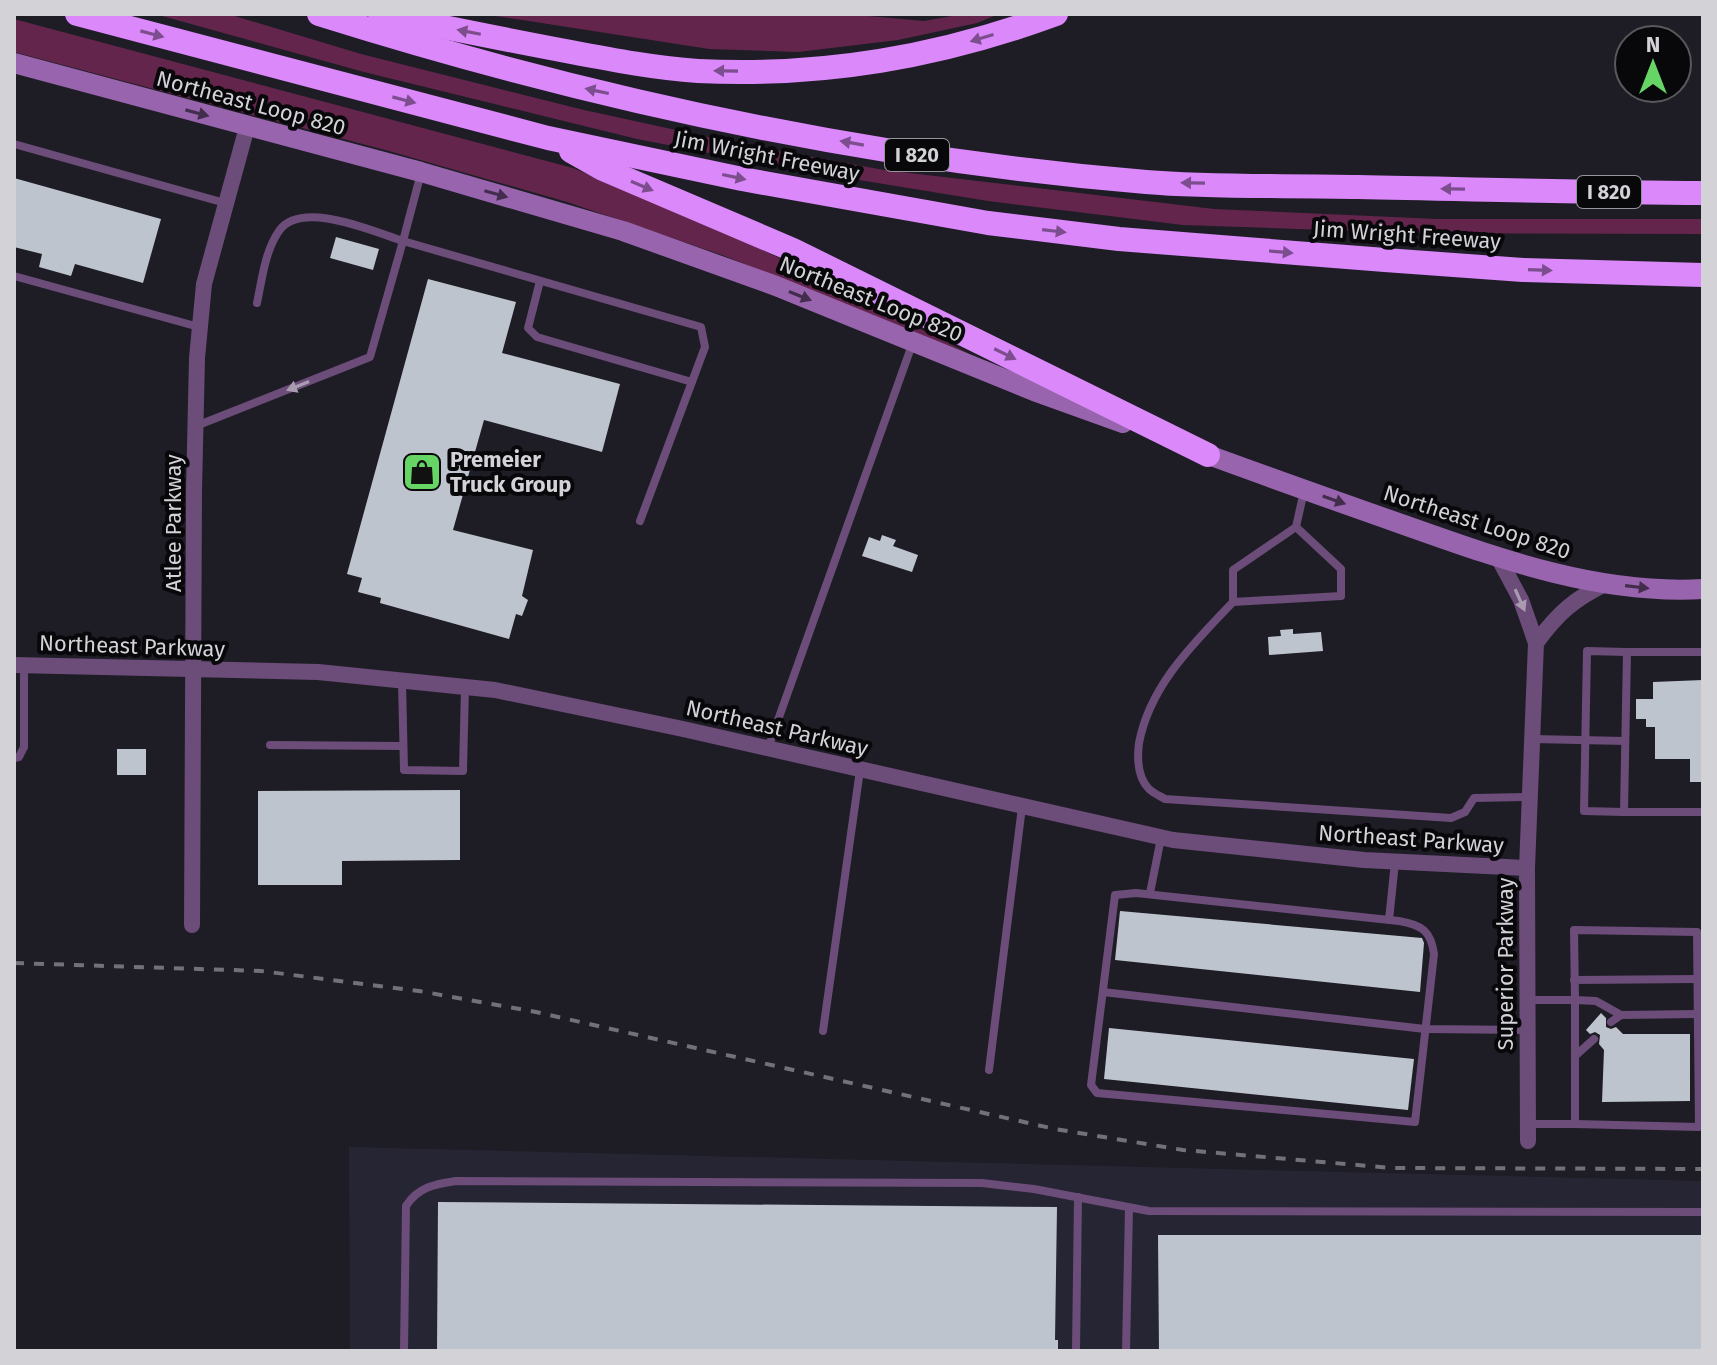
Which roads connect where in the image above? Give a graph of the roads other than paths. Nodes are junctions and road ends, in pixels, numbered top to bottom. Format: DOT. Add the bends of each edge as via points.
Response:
graph roads {
  1 [pos="77,14"];
  2 [pos="319,14"];
  3 [pos="380,14"];
  4 [pos="1056,14"];
  5 [pos="14,63"];
  6 [pos="247,127"];
  7 [pos="548,138"];
  8 [pos="14,144"];
  9 [pos="421,172"];
  10 [pos="1698,192"];
  11 [pos="225,203"];
  12 [pos="403,241"];
  13 [pos="1703,275"];
  14 [pos="14,276"];
  15 [pos="540,281"];
  16 [pos="257,303"];
  17 [pos="200,327"];
  18 [pos="913,342"];
  19 [pos="692,382"];
  20 [pos="196,426"];
  21 [pos="1208,455"];
  22 [pos="1304,490"];
  23 [pos="640,521"];
  24 [pos="1296,527"];
  25 [pos="1499,559"];
  26 [pos="1607,583"];
  27 [pos="1703,589"];
  28 [pos="1233,602"];
  29 [pos="1536,643"];
  30 [pos="1627,652"];
  31 [pos="1703,652"];
  32 [pos="19,665"];
  33 [pos="195,670"];
  34 [pos="402,680"];
  35 [pos="465,687"];
  36 [pos="1532,739"];
  37 [pos="1584,740"];
  38 [pos="1625,741"];
  39 [pos="270,745"];
  40 [pos="403,746"];
  41 [pos="768,749"];
  42 [pos="14,758"];
  43 [pos="860,770"];
  44 [pos="1530,797"];
  45 [pos="1022,807"];
  46 [pos="1624,812"];
  47 [pos="1703,812"];
  48 [pos="1162,837"];
  49 [pos="1395,862"];
  50 [pos="1527,868"];
  51 [pos="1150,893"];
  52 [pos="1389,920"];
  53 [pos="192,925"];
  54 [pos="1698,979"];
  55 [pos="1574,980"];
  56 [pos="1103,992"];
  57 [pos="1527,1000"];
  58 [pos="1575,1000"];
  59 [pos="1698,1014"];
  60 [pos="1621,1015"];
  61 [pos="1611,1022"];
  62 [pos="1425,1029"];
  63 [pos="1527,1030"];
  64 [pos="823,1031"];
  65 [pos="1594,1039"];
  66 [pos="1575,1056"];
  67 [pos="989,1070"];
  68 [pos="1528,1124"];
  69 [pos="1575,1124"];
  70 [pos="1528,1141"];
  71 [pos="1078,1197"];
  72 [pos="1129,1208"];
  73 [pos="1703,1212"];
  74 [pos="404,1351"];
  75 [pos="1076,1351"];
  76 [pos="1126,1351"];
  1 -- 7 [label="highway, Jim Wright Freeway / I 820, one-way"];
  10 -- 2 [label="highway, Jim Wright Freeway / I 820, one-way" via="1149,183 917,155 549,81"];
  4 -- 3 [label="highway, one-way" via="897,59 756,72 627,63"];
  5 -- 6 [label="main road, Northeast Loop 820, one-way"];
  6 -- 9 [label="main road, Northeast Loop 820"];
  6 -- 11 [label="street, Atlee Parkway"];
  7 -- 13 [label="highway, Jim Wright Freeway / I 820, one-way" via="742,179 1048,231 1523,270"];
  7 -- 21 [label="highway, one-way" via="603,169 793,250"];
  8 -- 11 [label="lane"];
  9 -- 12 [label="lane"];
  9 -- 18 [label="main road, Northeast Loop 820, one-way" via="623,231"];
  11 -- 17 [label="street, Atlee Parkway" via="204,284"];
  12 -- 15 [label="lane"];
  12 -- 16 [label="lane" via="321,216 293,220 278,231 269,249"];
  12 -- 20 [label="lane, one-way" via="370,357"];
  14 -- 17 [label="lane"];
  15 -- 19 [label="lane" via="528,328 537,337"];
  15 -- 19 [label="lane" via="701,327 705,347"];
  17 -- 20 [label="street, Atlee Parkway"];
  18 -- 21 [label="main road, Northeast Loop 820"];
  18 -- 41 [label="lane"];
  19 -- 23 [label="lane"];
  20 -- 33 [label="street, Atlee Parkway"];
  21 -- 22 [label="main road, Northeast Loop 820"];
  22 -- 24 [label="lane"];
  22 -- 25 [label="main road, Northeast Loop 820, one-way"];
  24 -- 28 [label="lane" via="1233,570"];
  24 -- 28 [label="lane" via="1341,569 1341,596"];
  25 -- 26 [label="main road, Northeast Loop 820"];
  25 -- 29 [label="street, one-way"];
  26 -- 27 [label="main road, Northeast Loop 820, one-way"];
  26 -- 29 [label="street" via="1571,603"];
  28 -- 44 [label="lane" via="1169,674 1152,703 1137,758 1139,772 1156,794 1165,799 1451,818 1465,812 1474,798"];
  29 -- 36 [label="street, Superior Parkway"];
  30 -- 31 [label="lane"];
  30 -- 37 [label="lane" via="1587,651"];
  30 -- 38 [label="lane"];
  32 -- 33 [label="street, Northeast Parkway"];
  32 -- 42 [label="lane" via="24,747"];
  33 -- 34 [label="street, Northeast Parkway"];
  33 -- 53 [label="street, Atlee Parkway"];
  34 -- 35 [label="street, Northeast Parkway"];
  34 -- 40 [label="lane"];
  35 -- 40 [label="lane" via="463,771 404,770"];
  35 -- 41 [label="street, Northeast Parkway"];
  36 -- 37 [label="lane"];
  36 -- 44 [label="street, Superior Parkway"];
  37 -- 38 [label="lane"];
  37 -- 46 [label="lane" via="1584,811"];
  38 -- 46 [label="lane"];
  39 -- 40 [label="lane"];
  41 -- 43 [label="street, Northeast Parkway"];
  43 -- 45 [label="street, Northeast Parkway"];
  43 -- 64 [label="lane"];
  44 -- 50 [label="street, Superior Parkway"];
  45 -- 48 [label="street, Northeast Parkway"];
  45 -- 67 [label="lane"];
  46 -- 47 [label="lane"];
  48 -- 49 [label="street, Northeast Parkway"];
  48 -- 51 [label="lane"];
  49 -- 50 [label="street, Northeast Parkway"];
  49 -- 52 [label="lane"];
  50 -- 57 [label="street, Superior Parkway"];
  51 -- 52 [label="lane"];
  51 -- 56 [label="lane" via="1115,895"];
  52 -- 62 [label="lane" via="1412,923 1432,938"];
  54 -- 55 [label="lane"];
  54 -- 55 [label="lane" via="1697,932 1574,930"];
  54 -- 59 [label="lane"];
  55 -- 58 [label="lane"];
  56 -- 62 [label="lane"];
  56 -- 62 [label="lane" via="1091,1085 1097,1093 1415,1122"];
  57 -- 58 [label="lane"];
  57 -- 63 [label="street, Superior Parkway"];
  58 -- 60 [label="lane" via="1596,1001"];
  58 -- 66 [label="lane"];
  59 -- 60 [label="lane"];
  59 -- 69 [label="lane" via="1699,1127"];
  60 -- 61 [label="lane"];
  62 -- 63 [label="lane"];
  63 -- 68 [label="street, Superior Parkway"];
  65 -- 66 [label="lane"];
  66 -- 69 [label="lane"];
  68 -- 69 [label="lane"];
  68 -- 70 [label="street, Superior Parkway"];
  71 -- 72 [label="lane"];
  71 -- 74 [label="lane" via="982,1183 435,1184 406,1206"];
  71 -- 75 [label="lane"];
  72 -- 73 [label="lane"];
  72 -- 76 [label="lane"];
}
